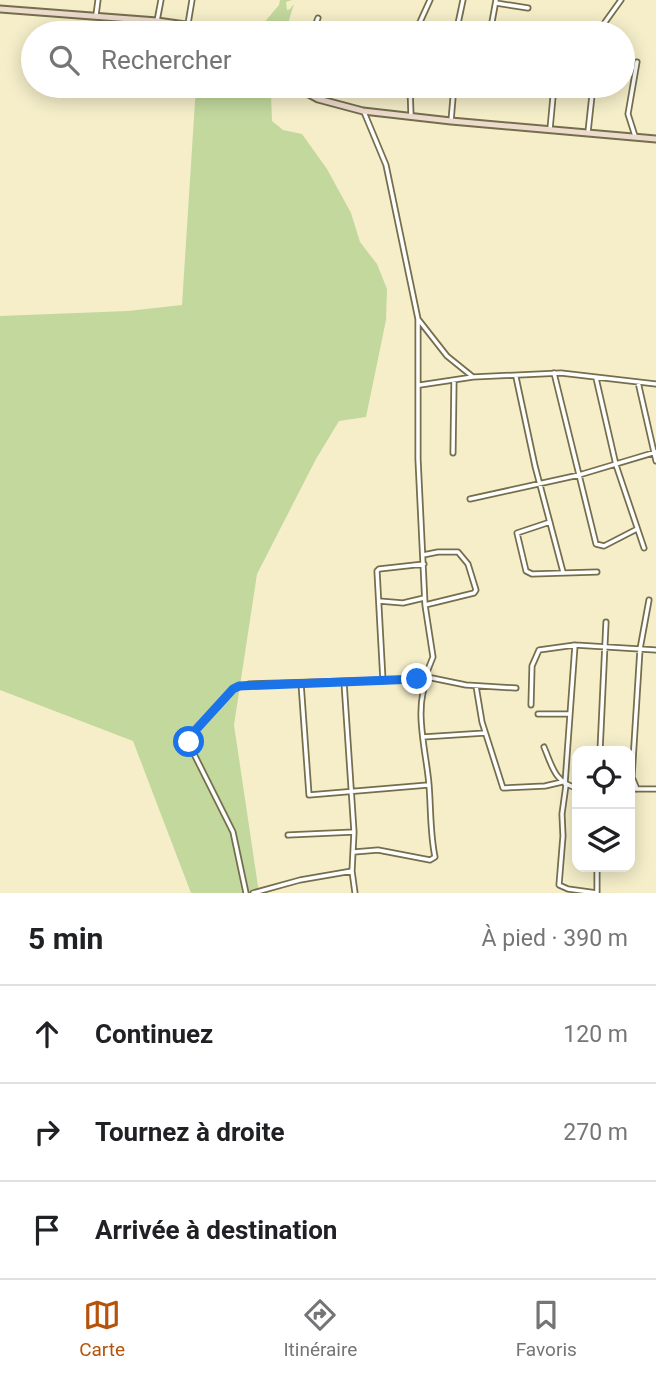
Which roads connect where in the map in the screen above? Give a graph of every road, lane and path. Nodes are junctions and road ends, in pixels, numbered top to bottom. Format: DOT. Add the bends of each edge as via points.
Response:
graph roads {
  1 [pos="98,0"];
  2 [pos="161,0"];
  3 [pos="192,0"];
  4 [pos="430,0"];
  5 [pos="463,0"];
  6 [pos="621,0"];
  7 [pos="496,1"];
  8 [pos="528,8"];
  9 [pos="0,9"];
  10 [pos="96,15"];
  11 [pos="318,18"];
  12 [pos="157,21"];
  13 [pos="188,21"];
  14 [pos="317,21"];
  15 [pos="420,21"];
  16 [pos="459,21"];
  17 [pos="492,21"];
  18 [pos="606,21"];
  19 [pos="637,62"];
  20 [pos="635,74"];
  21 [pos="316,98"];
  22 [pos="410,98"];
  23 [pos="453,98"];
  24 [pos="553,98"];
  25 [pos="592,98"];
  26 [pos="631,98"];
  27 [pos="363,111"];
  28 [pos="411,116"];
  29 [pos="451,121"];
  30 [pos="550,129"];
  31 [pos="588,132"];
  32 [pos="635,136"];
  33 [pos="656,139"];
  34 [pos="418,319"];
  35 [pos="554,373"];
  36 [pos="473,377"];
  37 [pos="516,377"];
  38 [pos="596,377"];
  39 [pos="454,380"];
  40 [pos="638,382"];
  41 [pos="656,384"];
  42 [pos="419,385"];
  43 [pos="655,452"];
  44 [pos="453,453"];
  45 [pos="656,461"];
  46 [pos="616,465"];
  47 [pos="579,475"];
  48 [pos="540,483"];
  49 [pos="470,499"];
  50 [pos="550,522"];
  51 [pos="636,529"];
  52 [pos="644,548"];
  53 [pos="423,555"];
  54 [pos="424,564"];
  55 [pos="563,572"];
  56 [pos="597,572"];
  57 [pos="424,598"];
  58 [pos="649,600"];
  59 [pos="379,601"];
  60 [pos="425,605"];
  61 [pos="606,622"];
  62 [pos="575,645"];
  63 [pos="606,646"];
  64 [pos="640,649"];
  65 [pos="656,650"];
  66 [pos="427,677"];
  67 [pos="383,681"];
  68 [pos="344,682"];
  69 [pos="301,683"];
  70 [pos="476,686"];
  71 [pos="516,688"];
  72 [pos="531,705"];
  73 [pos="538,714"];
  74 [pos="570,714"];
  75 [pos="485,733"];
  76 [pos="423,737"];
  77 [pos="600,746"];
  78 [pos="544,747"];
  79 [pos="564,784"];
  80 [pos="429,785"];
  81 [pos="572,786"];
  82 [pos="637,789"];
  83 [pos="656,789"];
  84 [pos="351,793"];
  85 [pos="354,832"];
  86 [pos="288,835"];
  87 [pos="354,852"];
  88 [pos="352,871"];
  89 [pos="597,872"];
  90 [pos="561,887"];
  91 [pos="246,893"];
  92 [pos="253,893"];
  93 [pos="355,893"];
  94 [pos="561,893"];
  1 -- 10 [label="street"];
  2 -- 12 [label="street"];
  3 -- 13 [label="street"];
  4 -- 15 [label="street"];
  5 -- 16 [label="street"];
  6 -- 18 [label="street"];
  7 -- 8 [label="street"];
  7 -- 17 [label="street"];
  9 -- 10 [label="main road"];
  10 -- 12 [label="main road"];
  11 -- 14 [label="street"];
  19 -- 20 [label="street"];
  21 -- 27 [label="main road"];
  22 -- 28 [label="street"];
  23 -- 29 [label="street"];
  24 -- 30 [label="street"];
  25 -- 31 [label="street"];
  26 -- 32 [label="street" via="628,114"];
  27 -- 28 [label="main road"];
  27 -- 34 [label="street" via="386,165"];
  28 -- 29 [label="main road"];
  29 -- 30 [label="main road"];
  30 -- 31 [label="main road"];
  31 -- 32 [label="main road"];
  32 -- 33 [label="main road"];
  34 -- 36 [label="street" via="447,356"];
  34 -- 42 [label="street"];
  35 -- 37 [label="street"];
  35 -- 38 [label="street"];
  35 -- 47 [label="street"];
  36 -- 37 [label="street"];
  36 -- 39 [label="street"];
  37 -- 48 [label="street"];
  38 -- 40 [label="street"];
  38 -- 46 [label="street"];
  39 -- 42 [label="street"];
  39 -- 44 [label="street"];
  40 -- 41 [label="street"];
  40 -- 43 [label="street"];
  42 -- 53 [label="street"];
  43 -- 45 [label="street"];
  43 -- 46 [label="street"];
  46 -- 47 [label="street"];
  46 -- 51 [label="street"];
  47 -- 48 [label="street"];
  47 -- 51 [label="street" via="596,544 604,546"];
  48 -- 49 [label="street"];
  48 -- 50 [label="street"];
  50 -- 55 [label="street"];
  50 -- 55 [label="street" via="516,533 522,562 528,573"];
  51 -- 52 [label="street"];
  53 -- 54 [label="street"];
  53 -- 60 [label="street" via="458,552 468,564 476,590"];
  54 -- 57 [label="street"];
  54 -- 59 [label="street" via="379,569"];
  55 -- 56 [label="street"];
  57 -- 59 [label="street" via="403,603"];
  57 -- 60 [label="street"];
  58 -- 64 [label="street"];
  59 -- 67 [label="street"];
  60 -- 66 [label="street" via="433,657"];
  61 -- 63 [label="street"];
  62 -- 63 [label="street"];
  62 -- 72 [label="street" via="536,652"];
  62 -- 74 [label="street"];
  63 -- 64 [label="street"];
  63 -- 77 [label="street"];
  64 -- 65 [label="street"];
  64 -- 82 [label="street" via="632,777"];
  66 -- 67 [label="street"];
  66 -- 70 [label="street"];
  66 -- 76 [label="street"];
  67 -- 68 [label="street"];
  68 -- 69 [label="street"];
  68 -- 84 [label="street"];
  69 -- 84 [label="street" via="308,794"];
  69 -- 91 [label="street" via="236,687 190,738 201,771 233,832"];
  70 -- 71 [label="street"];
  70 -- 75 [label="street"];
  73 -- 74 [label="street"];
  74 -- 79 [label="street"];
  75 -- 76 [label="street"];
  75 -- 79 [label="street" via="503,788"];
  76 -- 80 [label="street"];
  78 -- 79 [label="street"];
  79 -- 81 [label="street"];
  79 -- 90 [label="street"];
  80 -- 84 [label="street"];
  80 -- 87 [label="street" via="433,859 378,850"];
  82 -- 83 [label="street"];
  84 -- 85 [label="street"];
  85 -- 86 [label="street"];
  85 -- 87 [label="street"];
  87 -- 88 [label="street"];
  88 -- 92 [label="street"];
  88 -- 93 [label="street"];
  89 -- 90 [label="street" via="597,893"];
  90 -- 94 [label="street"];
}
